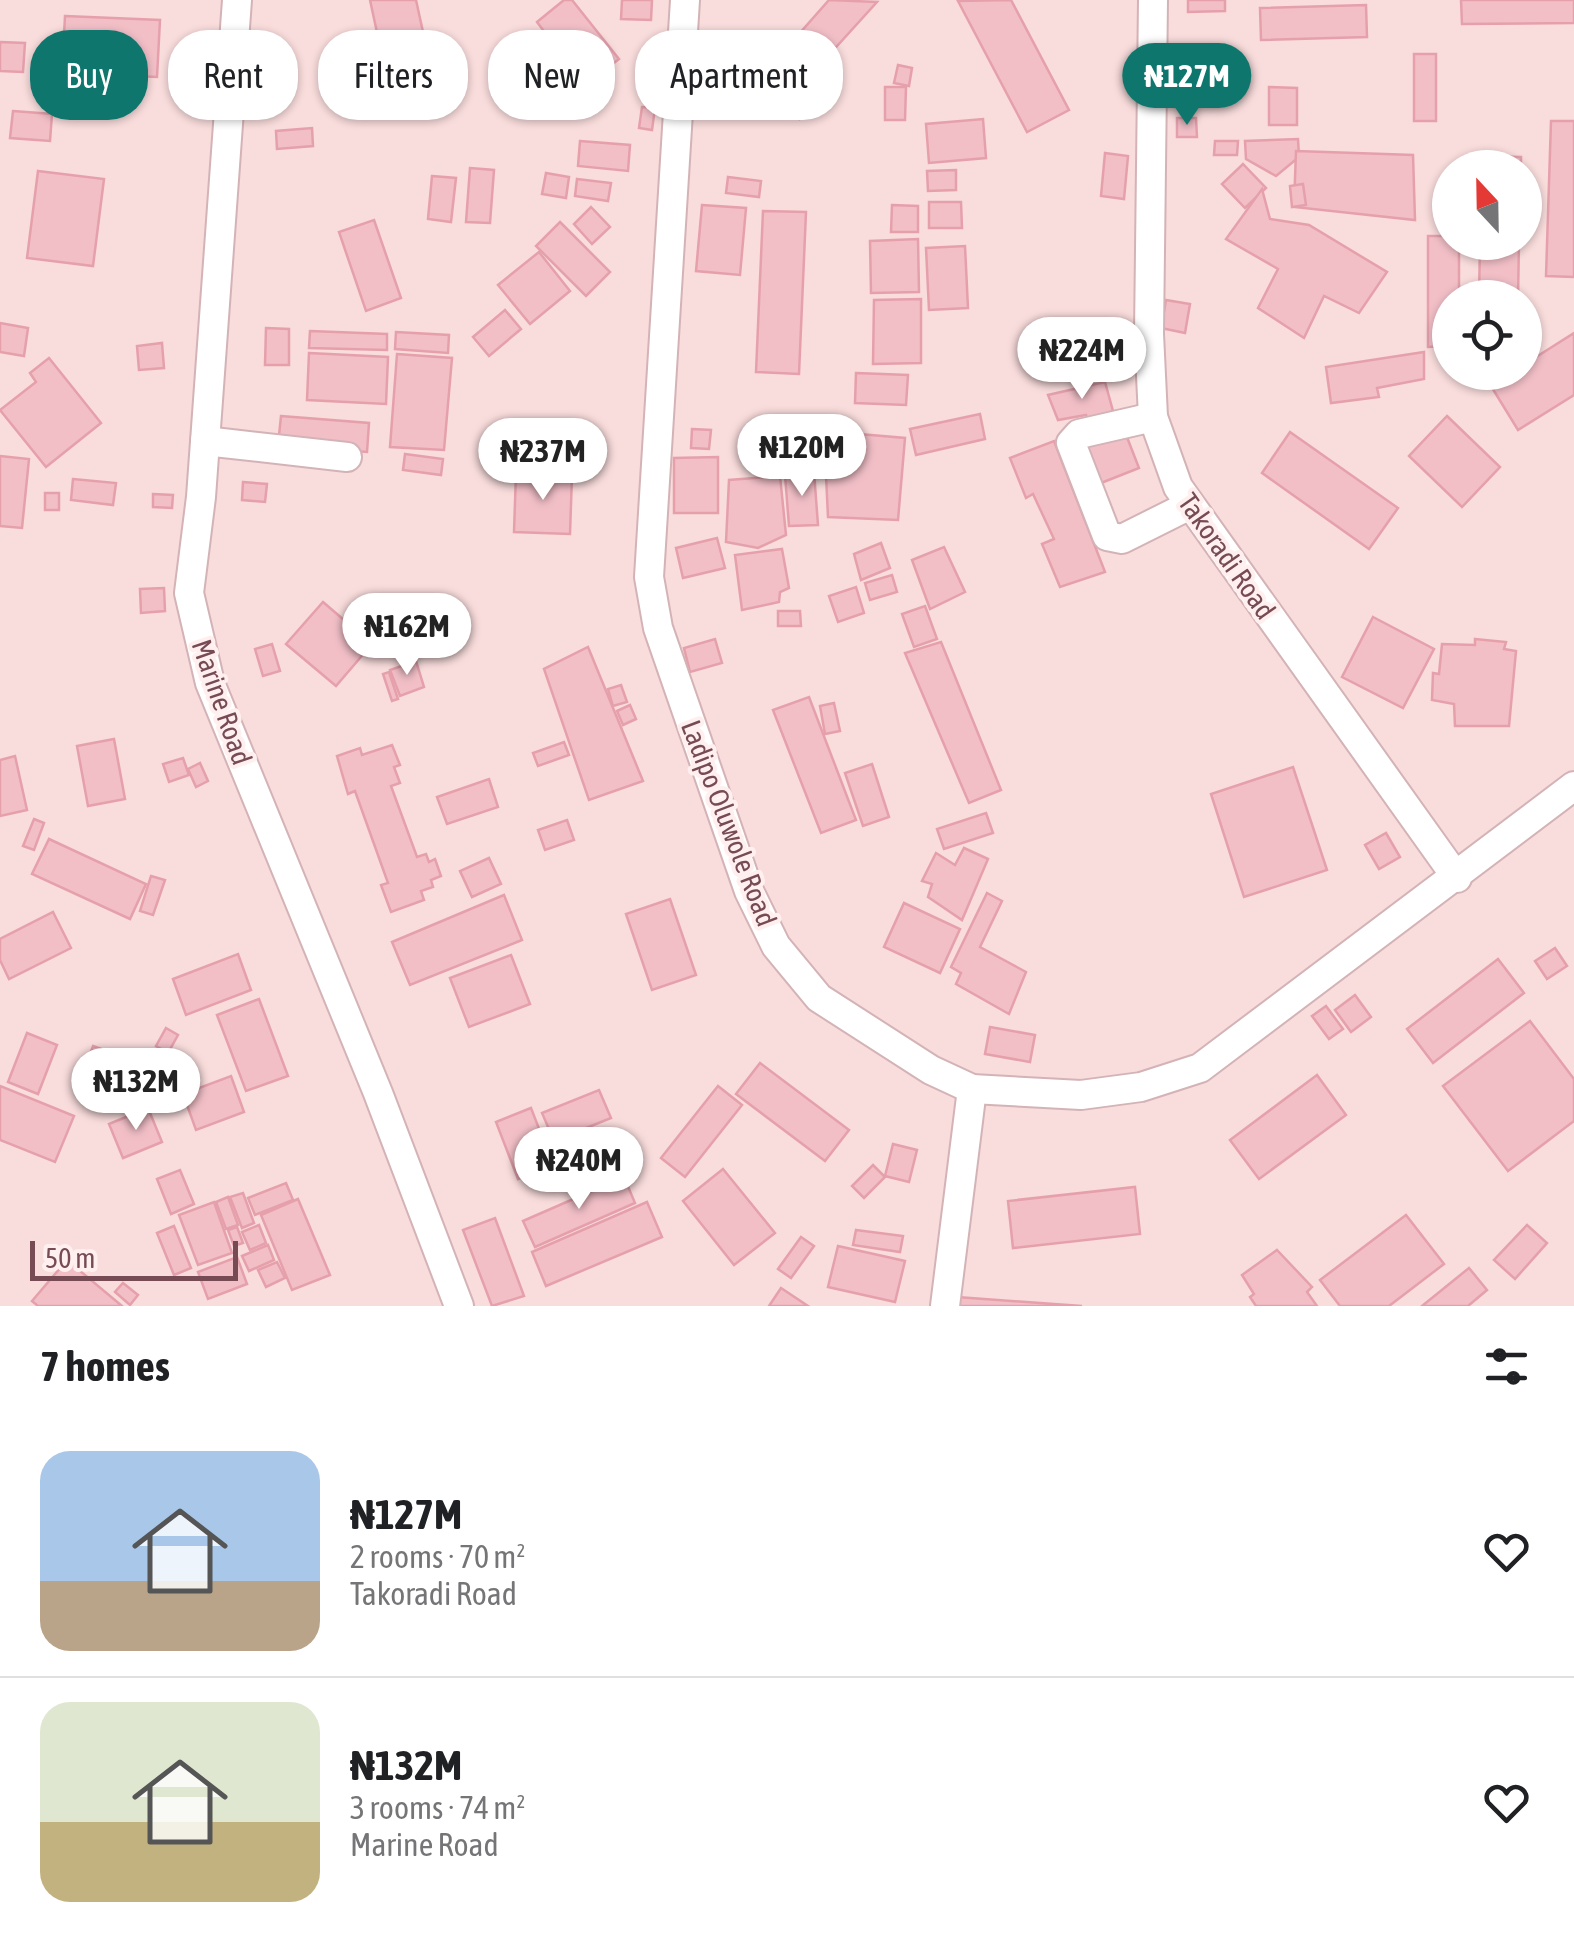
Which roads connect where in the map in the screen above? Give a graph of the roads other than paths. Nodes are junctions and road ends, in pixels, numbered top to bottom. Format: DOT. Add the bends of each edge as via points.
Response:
graph roads {
  1 [pos="236,0"];
  2 [pos="685,0"];
  3 [pos="1153,0"];
  4 [pos="1152,417"];
  5 [pos="205,442"];
  6 [pos="347,457"];
  7 [pos="1190,504"];
  8 [pos="1574,786"];
  9 [pos="1457,878"];
  10 [pos="972,1089"];
  11 [pos="459,1306"];
  12 [pos="944,1306"];
  1 -- 5 [label="street, Marine Road"];
  2 -- 10 [label="street, Ladipo Oluwole Road" via="650,531 658,628 750,891 776,946 818,998"];
  3 -- 4 [label="street, Takoradi Road"];
  4 -- 7 [label="street, Takoradi Road"];
  4 -- 7 [label="street" via="1078,434 1071,443 1107,536 1122,539"];
  5 -- 6 [label="street"];
  5 -- 11 [label="street, Marine Road" via="189,594 210,684"];
  7 -- 9 [label="street, Takoradi Road"];
  8 -- 9 [label="street, Ladipo Oluwole Road"];
  9 -- 10 [label="street, Ladipo Oluwole Road" via="1200,1068 1141,1088 1081,1095"];
  10 -- 12 [label="street"];
}
